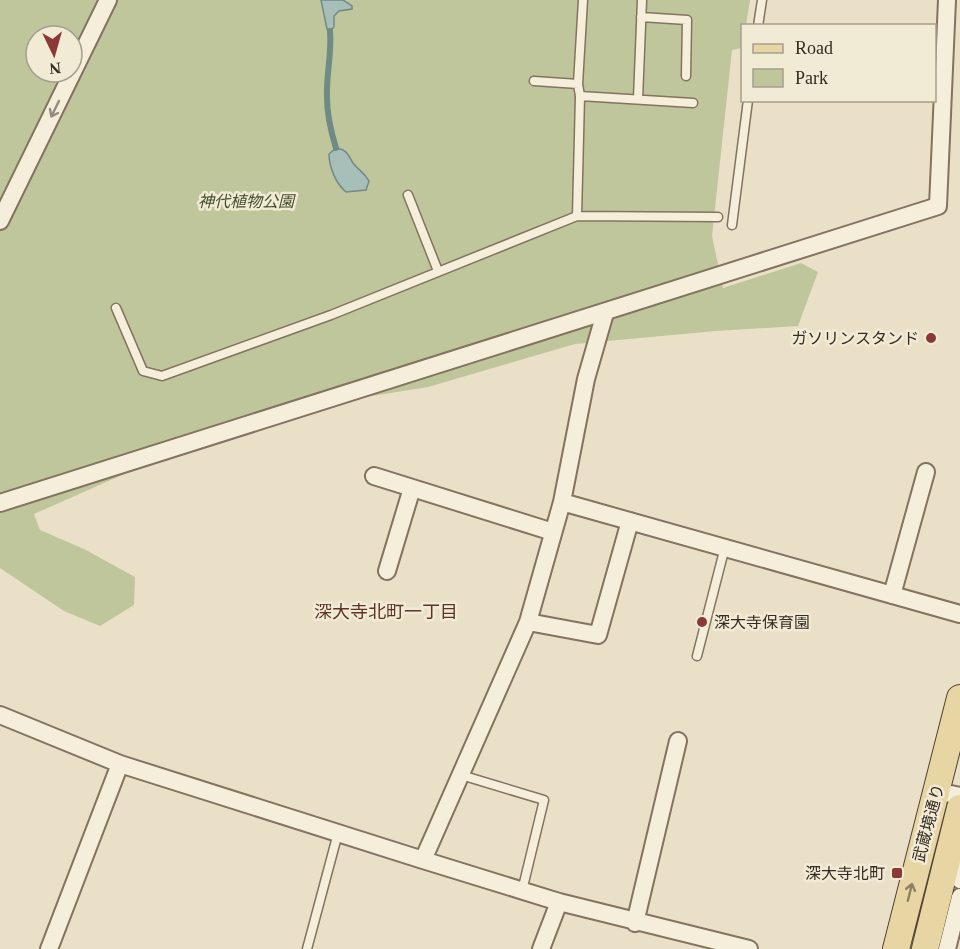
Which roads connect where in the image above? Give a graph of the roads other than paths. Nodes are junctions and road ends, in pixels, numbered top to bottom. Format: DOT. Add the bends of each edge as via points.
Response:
graph roads {
  1 [pos="108,0"];
  2 [pos="583,0"];
  3 [pos="642,0"];
  4 [pos="762,0"];
  5 [pos="947,0"];
  6 [pos="641,17"];
  7 [pos="758,24"];
  8 [pos="686,76"];
  9 [pos="534,81"];
  10 [pos="578,84"];
  11 [pos="580,96"];
  12 [pos="638,99"];
  13 [pos="748,102"];
  14 [pos="693,103"];
  15 [pos="408,195"];
  16 [pos="577,216"];
  17 [pos="718,217"];
  18 [pos="0,222"];
  19 [pos="732,225"];
  20 [pos="438,271"];
  21 [pos="116,308"];
  22 [pos="605,313"];
  23 [pos="926,472"];
  24 [pos="374,476"];
  25 [pos="412,488"];
  26 [pos="562,502"];
  27 [pos="0,503"];
  28 [pos="630,521"];
  29 [pos="553,532"];
  30 [pos="725,548"];
  31 [pos="387,571"];
  32 [pos="892,595"];
  33 [pos="960,614"];
  34 [pos="528,622"];
  35 [pos="697,656"];
  36 [pos="960,698"];
  37 [pos="0,715"];
  38 [pos="678,741"];
  39 [pos="120,764"];
  40 [pos="461,775"];
  41 [pos="948,794"];
  42 [pos="960,808"];
  43 [pos="338,833"];
  44 [pos="948,854"];
  45 [pos="423,860"];
  46 [pos="960,880"];
  47 [pos="522,891"];
  48 [pos="960,897"];
  49 [pos="559,902"];
  50 [pos="635,923"];
  51 [pos="49,949"];
  52 [pos="307,949"];
  53 [pos="541,949"];
  54 [pos="749,949"];
  55 [pos="896,949"];
  56 [pos="924,949"];
  57 [pos="947,949"];
  1 -- 18 [label="street, one-way"];
  2 -- 10 [label="lane"];
  3 -- 6 [label="lane"];
  4 -- 7 [label="lane"];
  5 -- 22 [label="street" via="938,206"];
  6 -- 8 [label="lane" via="687,20"];
  6 -- 12 [label="lane"];
  9 -- 10 [label="lane"];
  10 -- 11 [label="lane"];
  11 -- 12 [label="lane"];
  11 -- 16 [label="lane"];
  12 -- 14 [label="lane"];
  13 -- 19 [label="lane"];
  15 -- 20 [label="lane"];
  16 -- 17 [label="lane"];
  16 -- 20 [label="lane"];
  20 -- 21 [label="lane" via="331,315 162,376 143,371"];
  22 -- 26 [label="street" via="586,379"];
  22 -- 27 [label="street"];
  23 -- 32 [label="street"];
  24 -- 25 [label="street"];
  25 -- 29 [label="street"];
  25 -- 31 [label="street"];
  26 -- 28 [label="street"];
  26 -- 29 [label="street"];
  28 -- 30 [label="street"];
  28 -- 34 [label="street" via="598,635"];
  29 -- 34 [label="street"];
  30 -- 32 [label="street"];
  30 -- 35 [label="lane"];
  32 -- 33 [label="street"];
  34 -- 40 [label="street"];
  36 -- 41 [label="main road, 武蔵境通り"];
  37 -- 39 [label="street"];
  38 -- 50 [label="street"];
  39 -- 43 [label="street"];
  39 -- 51 [label="street"];
  40 -- 45 [label="street"];
  40 -- 47 [label="lane" via="544,800"];
  55 -- 41 [label="main road, 武蔵境通り, one-way"];
  42 -- 44 [label="main road, 武蔵境通り"];
  43 -- 45 [label="street"];
  43 -- 52 [label="lane"];
  44 -- 46 [label="street"];
  44 -- 56 [label="main road, 武蔵境通り"];
  45 -- 47 [label="street"];
  47 -- 49 [label="street"];
  48 -- 57 [label="street"];
  49 -- 50 [label="street"];
  49 -- 53 [label="street"];
  50 -- 54 [label="street"];
}
